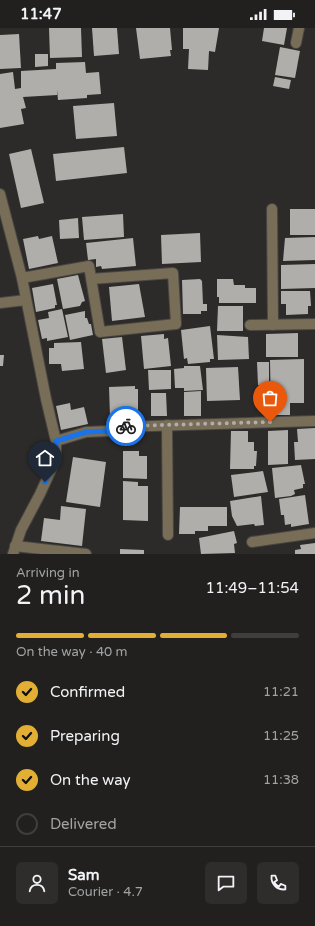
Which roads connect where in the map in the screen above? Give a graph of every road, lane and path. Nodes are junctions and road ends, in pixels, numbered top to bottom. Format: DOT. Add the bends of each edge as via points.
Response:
graph roads {
  1 [pos="299,28"];
  2 [pos="296,43"];
  3 [pos="0,194"];
  4 [pos="272,209"];
  5 [pos="22,278"];
  6 [pos="91,280"];
  7 [pos="26,300"];
  8 [pos="0,303"];
  9 [pos="315,324"];
  10 [pos="250,325"];
  11 [pos="273,325"];
  12 [pos="315,421"];
  13 [pos="167,425"];
  14 [pos="56,441"];
  15 [pos="315,533"];
  16 [pos="168,535"];
  17 [pos="252,542"];
  18 [pos="14,550"];
  19 [pos="86,554"];
  1 -- 2 [label="street"];
  3 -- 5 [label="street"];
  4 -- 11 [label="street"];
  5 -- 6 [label="street" via="89,266"];
  5 -- 7 [label="street"];
  6 -- 6 [label="street" via="100,332 176,324 173,273"];
  7 -- 8 [label="street"];
  7 -- 14 [label="street"];
  9 -- 11 [label="street"];
  10 -- 11 [label="street"];
  12 -- 13 [label="street"];
  13 -- 14 [label="street" via="119,427 108,431 86,432"];
  13 -- 16 [label="street"];
  14 -- 18 [label="street" via="56,459 21,530"];
  15 -- 17 [label="street"];
  18 -- 19 [label="street"];
}
